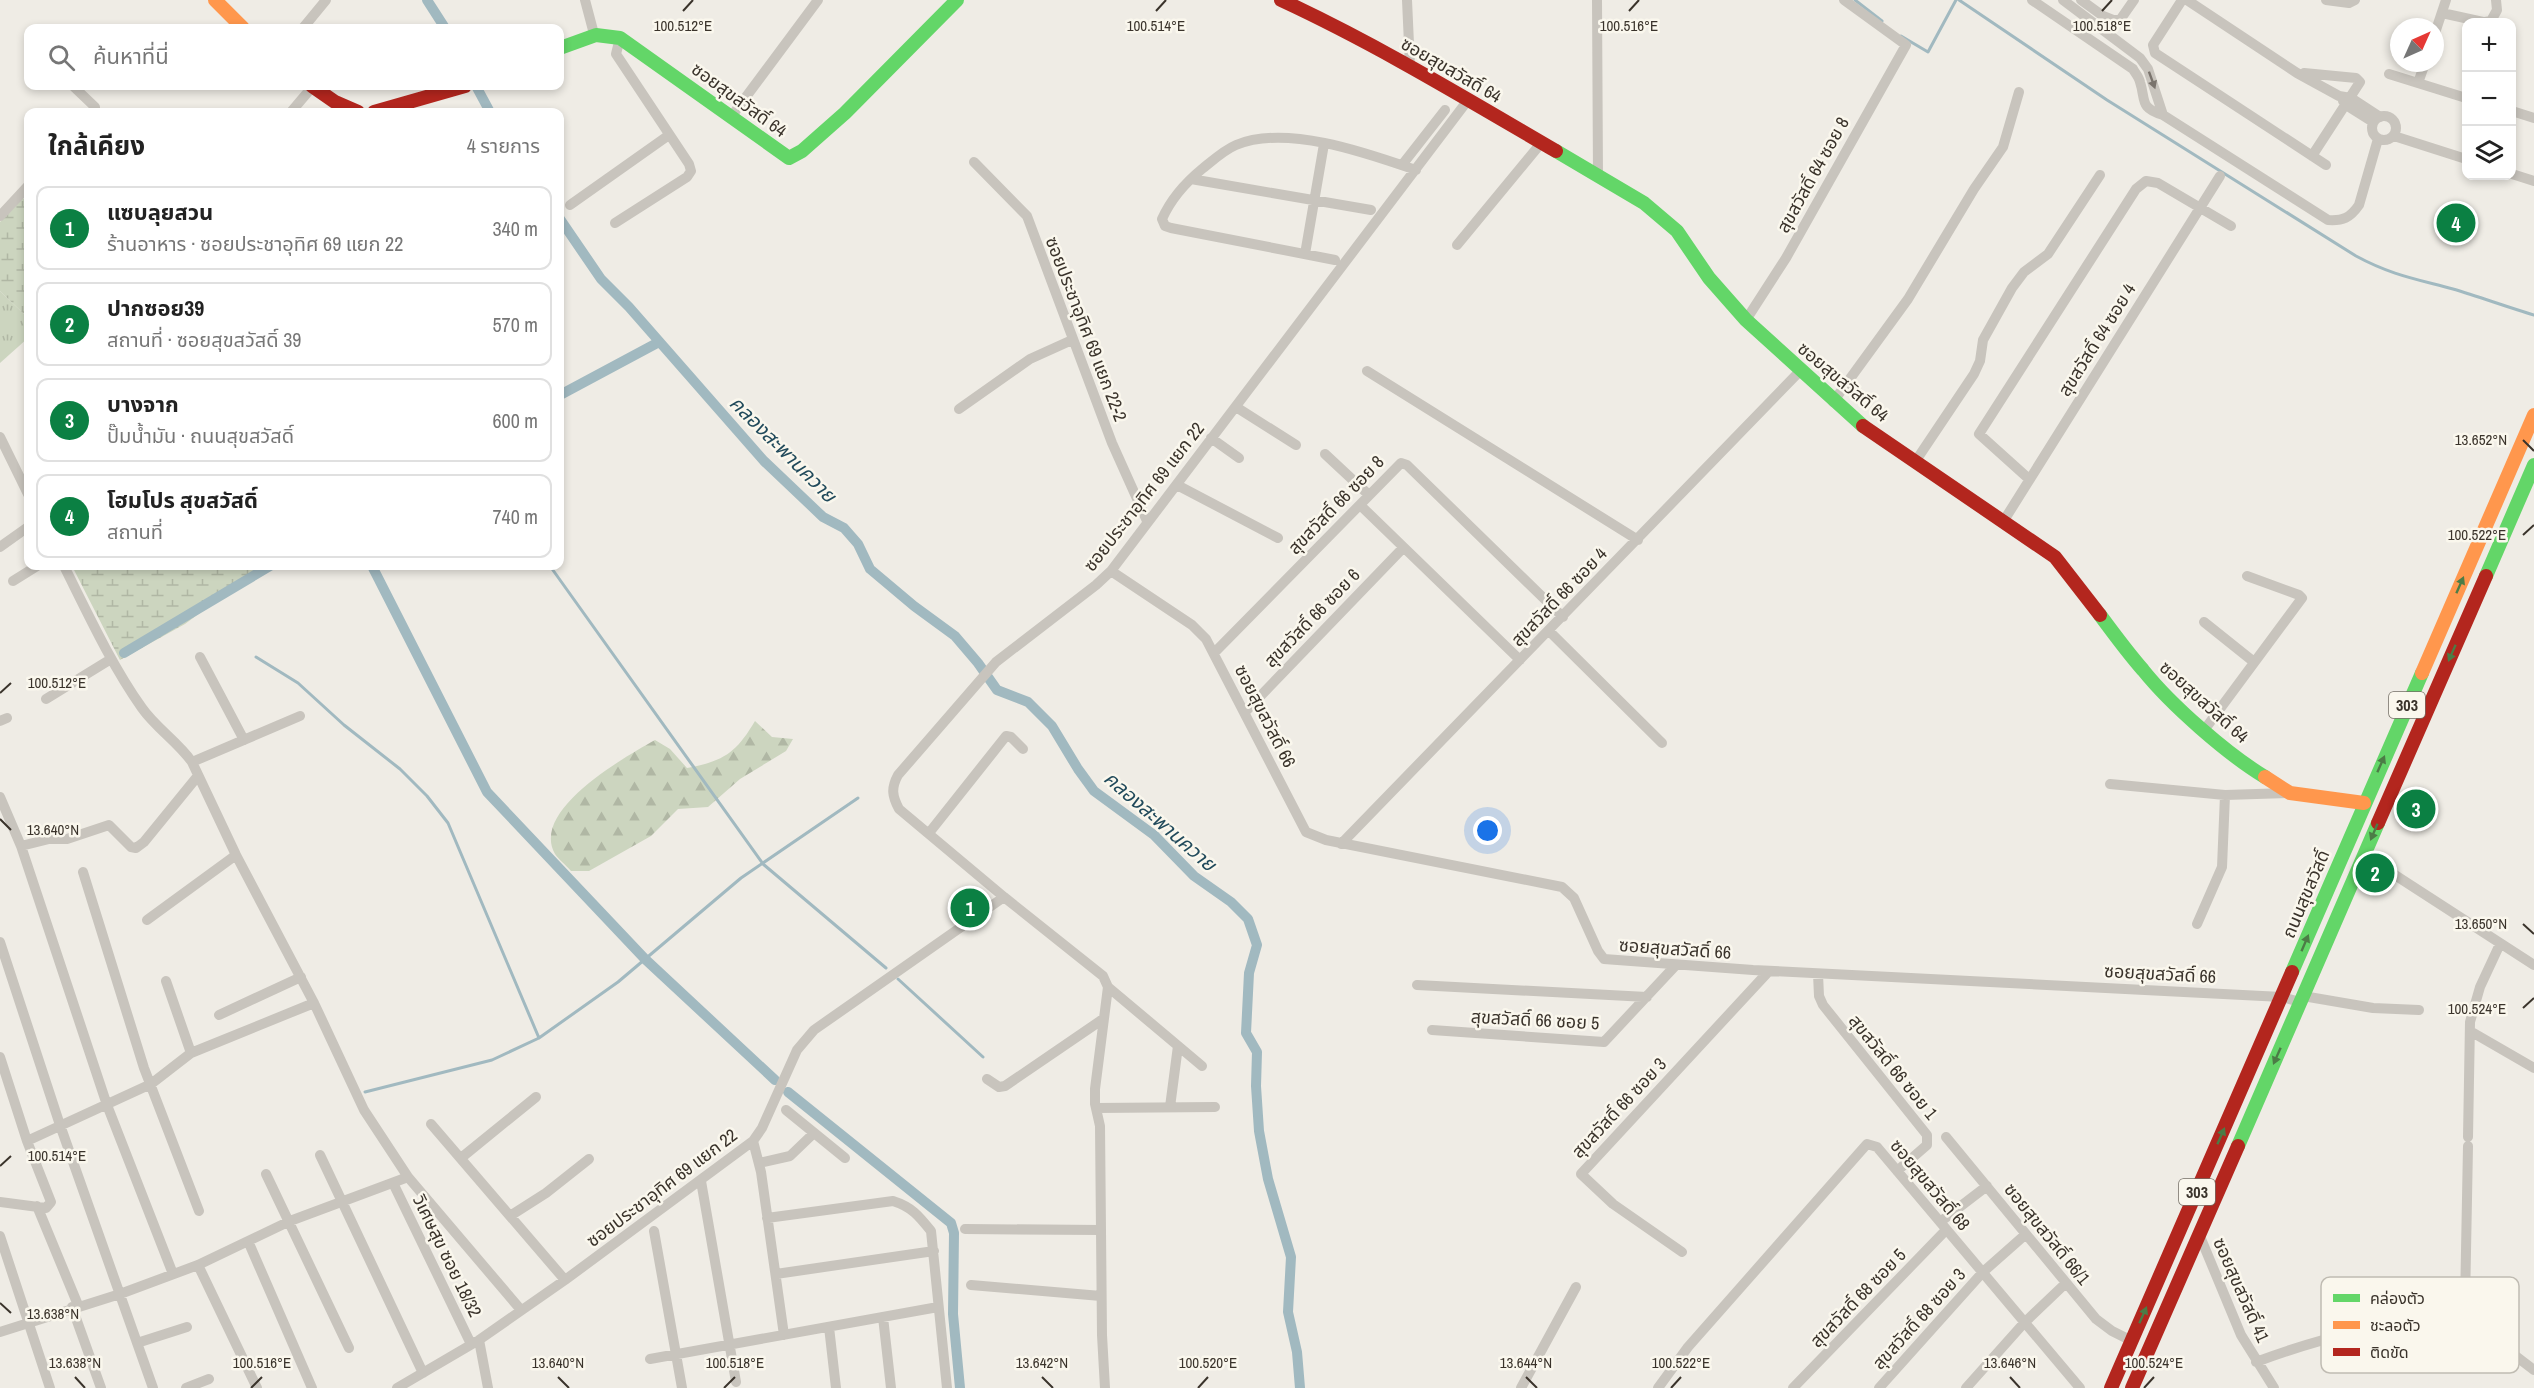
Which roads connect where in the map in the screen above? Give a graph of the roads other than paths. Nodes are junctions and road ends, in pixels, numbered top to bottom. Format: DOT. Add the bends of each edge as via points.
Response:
graph roads {
  1 [pos="326,0"];
  2 [pos="585,0"];
  3 [pos="818,0"];
  4 [pos="957,0"];
  5 [pos="1281,0"];
  6 [pos="1407,0"];
  7 [pos="1597,0"];
  8 [pos="1844,0"];
  9 [pos="2032,0"];
  10 [pos="2063,0"];
  11 [pos="2081,0"];
  12 [pos="2134,0"];
  13 [pos="2185,0"];
  14 [pos="2326,0"];
  15 [pos="2355,0"];
  16 [pos="2446,0"];
  17 [pos="2496,0"];
  18 [pos="223,3"];
  19 [pos="2442,13"];
  20 [pos="2440,18"];
  21 [pos="2465,18"];
  22 [pos="2492,18"];
  23 [pos="240,24"];
  24 [pos="306,24"];
  25 [pos="594,34"];
  26 [pos="620,38"];
  27 [pos="564,46"];
  28 [pos="2140,58"];
  29 [pos="1410,66"];
  30 [pos="2133,69"];
  31 [pos="2422,72"];
  32 [pos="2297,73"];
  33 [pos="2389,74"];
  34 [pos="2418,83"];
  35 [pos="77,90"];
  36 [pos="309,90"];
  37 [pos="318,90"];
  38 [pos="453,90"];
  39 [pos="2019,92"];
  40 [pos="2462,97"];
  41 [pos="1468,100"];
  42 [pos="2348,101"];
  43 [pos="95,108"];
  44 [pos="294,108"];
  45 [pos="349,108"];
  46 [pos="408,108"];
  47 [pos="1445,110"];
  48 [pos="2516,113"];
  49 [pos="2163,115"];
  50 [pos="730,117"];
  51 [pos="2534,118"];
  52 [pos="2376,119"];
  53 [pos="669,135"];
  54 [pos="2394,136"];
  55 [pos="2378,140"];
  56 [pos="1542,142"];
  57 [pos="1324,144"];
  58 [pos="2312,156"];
  59 [pos="2462,158"];
  60 [pos="974,162"];
  61 [pos="1402,165"];
  62 [pos="2326,165"];
  63 [pos="1416,170"];
  64 [pos="2100,175"];
  65 [pos="1598,176"];
  66 [pos="2220,176"];
  67 [pos="2516,176"];
  68 [pos="1191,179"];
  69 [pos="2534,181"];
  70 [pos="24,190"];
  71 [pos="1314,202"];
  72 [pos="570,205"];
  73 [pos="2200,207"];
  74 [pos="1371,210"];
  75 [pos="0,216"];
  76 [pos="615,223"];
  77 [pos="2231,226"];
  78 [pos="1457,245"];
  79 [pos="1305,254"];
  80 [pos="1335,260"];
  81 [pos="1746,320"];
  82 [pos="1072,340"];
  83 [pos="1367,370"];
  84 [pos="1800,371"];
  85 [pos="1833,402"];
  86 [pos="1236,407"];
  87 [pos="959,409"];
  88 [pos="2534,415"];
  89 [pos="0,437"];
  90 [pos="1211,438"];
  91 [pos="1296,445"];
  92 [pos="1325,454"];
  93 [pos="1239,458"];
  94 [pos="1915,462"];
  95 [pos="2534,465"];
  96 [pos="2029,479"];
  97 [pos="1177,485"];
  98 [pos="24,486"];
  99 [pos="1369,495"];
  100 [pos="1360,505"];
  101 [pos="1147,521"];
  102 [pos="2003,522"];
  103 [pos="24,530"];
  104 [pos="1278,538"];
  105 [pos="1638,540"];
  106 [pos="0,547"];
  107 [pos="1403,548"];
  108 [pos="31,570"];
  109 [pos="66,570"];
  110 [pos="1111,571"];
  111 [pos="2247,576"];
  112 [pos="13,581"];
  113 [pos="1563,617"];
  114 [pos="2204,622"];
  115 [pos="1549,631"];
  116 [pos="1215,652"];
  117 [pos="200,657"];
  118 [pos="111,659"];
  119 [pos="1521,660"];
  120 [pos="2254,662"];
  121 [pos="46,699"];
  122 [pos="1245,712"];
  123 [pos="300,716"];
  124 [pos="2205,729"];
  125 [pos="244,740"];
  126 [pos="1662,743"];
  127 [pos="1023,749"];
  128 [pos="192,762"];
  129 [pos="197,777"];
  130 [pos="2110,784"];
  131 [pos="2290,793"];
  132 [pos="2224,795"];
  133 [pos="0,797"];
  134 [pos="2364,803"];
  135 [pos="929,833"];
  136 [pos="1341,844"];
  137 [pos="21,846"];
  138 [pos="236,855"];
  139 [pos="2364,855"];
  140 [pos="83,872"];
  141 [pos="1004,897"];
  142 [pos="147,920"];
  143 [pos="2197,924"];
  144 [pos="0,942"];
  145 [pos="2500,944"];
  146 [pos="1677,965"];
  147 [pos="2534,965"];
  148 [pos="1769,971"];
  149 [pos="1818,974"];
  150 [pos="301,977"];
  151 [pos="166,981"];
  152 [pos="1417,985"];
  153 [pos="1108,987"];
  154 [pos="1647,997"];
  155 [pos="2282,997"];
  156 [pos="2302,999"];
  157 [pos="314,1003"];
  158 [pos="2419,1010"];
  159 [pos="219,1015"];
  160 [pos="1103,1019"];
  161 [pos="1432,1030"];
  162 [pos="2470,1031"];
  163 [pos="1178,1046"];
  164 [pos="191,1053"];
  165 [pos="0,1057"];
  166 [pos="1202,1066"];
  167 [pos="2534,1068"];
  168 [pos="987,1079"];
  169 [pos="151,1084"];
  170 [pos="536,1097"];
  171 [pos="107,1105"];
  172 [pos="1170,1107"];
  173 [pos="1215,1107"];
  174 [pos="1096,1108"];
  175 [pos="786,1110"];
  176 [pos="431,1124"];
  177 [pos="60,1125"];
  178 [pos="814,1133"];
  179 [pos="1946,1137"];
  180 [pos="27,1141"];
  181 [pos="753,1141"];
  182 [pos="320,1155"];
  183 [pos="461,1158"];
  184 [pos="845,1158"];
  185 [pos="589,1159"];
  186 [pos="759,1163"];
  187 [pos="1897,1171"];
  188 [pos="266,1174"];
  189 [pos="408,1177"];
  190 [pos="702,1181"];
  191 [pos="393,1183"];
  192 [pos="1987,1186"];
  193 [pos="0,1202"];
  194 [pos="341,1202"];
  195 [pos="37,1206"];
  196 [pos="199,1211"];
  197 [pos="510,1216"];
  198 [pos="767,1218"];
  199 [pos="290,1221"];
  200 [pos="1943,1226"];
  201 [pos="965,1229"];
  202 [pos="654,1230"];
  203 [pos="1101,1230"];
  204 [pos="2026,1234"];
  205 [pos="2199,1234"];
  206 [pos="0,1236"];
  207 [pos="248,1241"];
  208 [pos="934,1251"];
  209 [pos="1682,1252"];
  210 [pos="198,1265"];
  211 [pos="1983,1272"];
  212 [pos="173,1274"];
  213 [pos="776,1274"];
  214 [pos="2466,1277"];
  215 [pos="566,1280"];
  216 [pos="2066,1283"];
  217 [pos="971,1286"];
  218 [pos="1576,1287"];
  219 [pos="120,1293"];
  220 [pos="1101,1296"];
  221 [pos="75,1306"];
  222 [pos="938,1307"];
  223 [pos="521,1310"];
  224 [pos="883,1317"];
  225 [pos="28,1323"];
  226 [pos="2024,1323"];
  227 [pos="187,1327"];
  228 [pos="829,1327"];
  229 [pos="0,1332"];
  230 [pos="784,1335"];
  231 [pos="2321,1339"];
  232 [pos="2132,1341"];
  233 [pos="475,1342"];
  234 [pos="137,1343"];
  235 [pos="730,1345"];
  236 [pos="349,1348"];
  237 [pos="675,1353"];
  238 [pos="650,1359"];
  239 [pos="2519,1359"];
  240 [pos="2256,1362"];
  241 [pos="2534,1370"];
  242 [pos="423,1373"];
  243 [pos="209,1379"];
  244 [pos="736,1382"];
  245 [pos="402,1387"];
  246 [pos="50,1388"];
  247 [pos="101,1388"];
  248 [pos="153,1388"];
  249 [pos="186,1388"];
  250 [pos="257,1388"];
  251 [pos="312,1388"];
  252 [pos="488,1388"];
  253 [pos="682,1388"];
  254 [pos="836,1388"];
  255 [pos="891,1388"];
  256 [pos="946,1388"];
  257 [pos="1105,1388"];
  258 [pos="1521,1388"];
  259 [pos="1659,1388"];
  260 [pos="1793,1388"];
  261 [pos="1879,1388"];
  262 [pos="1966,1388"];
  263 [pos="2080,1388"];
  264 [pos="2111,1388"];
  265 [pos="2132,1388"];
  266 [pos="2274,1388"];
  1 -- 24 [label="street"];
  2 -- 25 [label="street"];
  3 -- 50 [label="street"];
  4 -- 50 [label="street, ซอยสุขสวัสดิ์ 64" via="802,153 789,158"];
  5 -- 29 [label="street, ซอยสุขสวัสดิ์ 64"];
  6 -- 29 [label="street"];
  7 -- 65 [label="street"];
  8 -- 81 [label="street, สุขสวัสดิ์ 64 ซอย 8" via="1906,45 1786,258"];
  9 -- 30 [label="street"];
  10 -- 28 [label="street"];
  11 -- 12 [label="street" via="2113,20 2120,20"];
  13 -- 32 [label="street"];
  13 -- 58 [label="street" via="2153,45 2155,53"];
  14 -- 15 [label="street"];
  16 -- 19 [label="street"];
  17 -- 22 [label="street" via="2497,10"];
  18 -- 23 [label="street"];
  19 -- 20 [label="street"];
  19 -- 21 [label="street"];
  25 -- 26 [label="street, ซอยสุขสวัสดิ์ 64"];
  25 -- 27 [label="street"];
  26 -- 50 [label="street, ซอยสุขสวัสดิ์ 64"];
  26 -- 53 [label="street" via="616,54"];
  28 -- 30 [label="street"];
  28 -- 49 [label="street, one-way" via="2148,69"];
  29 -- 41 [label="street, ซอยสุขสวัสดิ์ 64"];
  30 -- 49 [label="street" via="2140,81 2143,101 2151,111"];
  31 -- 34 [label="street"];
  32 -- 42 [label="street"];
  32 -- 42 [label="street" via="2360,79"];
  33 -- 34 [label="street"];
  34 -- 40 [label="street"];
  35 -- 43 [label="street"];
  36 -- 44 [label="street"];
  37 -- 45 [label="street"];
  38 -- 46 [label="street"];
  39 -- 85 [label="street" via="2003,147 1908,299"];
  41 -- 56 [label="street, ซอยสุขสวัสดิ์ 64"];
  41 -- 63 [label="street, ซอยประชาอุทิศ 69 แยก 22"];
  42 -- 52 [label="street"];
  42 -- 58 [label="street"];
  47 -- 61 [label="street"];
  48 -- 51 [label="street"];
  49 -- 55 [label="street" via="2328,220 2342,221 2359,205"];
  52 -- 54 [label="street" via="2389,117 2395,123"];
  52 -- 55 [label="street" via="2372,133"];
  53 -- 72 [label="street"];
  53 -- 76 [label="street" via="691,171"];
  54 -- 55 [label="street"];
  54 -- 59 [label="street"];
  56 -- 65 [label="street, ซอยสุขสวัสดิ์ 64"];
  56 -- 78 [label="street"];
  57 -- 61 [label="street"];
  57 -- 68 [label="street" via="1276,138 1236,145"];
  57 -- 71 [label="street"];
  58 -- 62 [label="street"];
  60 -- 82 [label="street, ซอยประชาอุทิศ 69 แยก 22-2" via="1027,216"];
  61 -- 63 [label="street"];
  63 -- 86 [label="street, ซอยประชาอุทิศ 69 แยก 22"];
  64 -- 94 [label="street" via="2048,254 2024,272 2012,288 1983,340 1974,374"];
  65 -- 81 [label="street, ซอยสุขสวัสดิ์ 64" via="1644,203 1677,231 1709,278"];
  66 -- 73 [label="street, สุขสวัสดิ์ 64 ซอย 4"];
  67 -- 69 [label="street"];
  68 -- 71 [label="street"];
  68 -- 79 [label="street" via="1163,217 1165,226"];
  70 -- 75 [label="street"];
  71 -- 74 [label="street"];
  71 -- 79 [label="street"];
  73 -- 77 [label="street"];
  73 -- 96 [label="street, สุขสวัสดิ์ 64 ซอย 4"];
  73 -- 96 [label="street" via="2158,183 2146,181 2136,189 1982,429 1979,435 1983,440"];
  79 -- 80 [label="street"];
  81 -- 84 [label="street, ซอยสุขสวัสดิ์ 64"];
  82 -- 87 [label="street" via="1030,359"];
  82 -- 101 [label="street, ซอยประชาอุทิศ 69 แยก 22-2"];
  83 -- 105 [label="street"];
  84 -- 85 [label="street, ซอยสุขสวัสดิ์ 64"];
  84 -- 105 [label="street, สุขสวัสดิ์ 66 ซอย 4"];
  85 -- 94 [label="street, ซอยสุขสวัสดิ์ 64"];
  86 -- 90 [label="street, ซอยประชาอุทิศ 69 แยก 22"];
  86 -- 91 [label="street"];
  134 -- 88 [label="street, ถนนสุขสวัสดิ์ / 303, one-way"];
  89 -- 98 [label="street"];
  90 -- 93 [label="street"];
  90 -- 97 [label="street, ซอยประชาอุทิศ 69 แยก 22"];
  92 -- 99 [label="street"];
  94 -- 102 [label="street, ซอยสุขสวัสดิ์ 64"];
  95 -- 139 [label="street, ถนนสุขสวัสดิ์ / 303, one-way"];
  96 -- 102 [label="street, สุขสวัสดิ์ 64 ซอย 4"];
  97 -- 101 [label="street, ซอยประชาอุทิศ 69 แยก 22"];
  97 -- 104 [label="street"];
  99 -- 100 [label="street, สุขสวัสดิ์ 66 ซอย 8"];
  99 -- 113 [label="street, สุขสวัสดิ์ 66 ซอย 8" via="1401,463 1407,465"];
  100 -- 107 [label="street"];
  100 -- 116 [label="street, สุขสวัสดิ์ 66 ซอย 8"];
  101 -- 110 [label="street, ซอยประชาอุทิศ 69 แยก 22"];
  102 -- 124 [label="street, ซอยสุขสวัสดิ์ 64" via="2055,557 2144,672"];
  103 -- 106 [label="street"];
  105 -- 113 [label="street, สุขสวัสดิ์ 66 ซอย 4"];
  107 -- 119 [label="street"];
  107 -- 122 [label="street, สุขสวัสดิ์ 66 ซอย 6"];
  108 -- 112 [label="street"];
  109 -- 118 [label="street"];
  110 -- 116 [label="street, ซอยสุขสวัสดิ์ 66" via="1192,625"];
  110 -- 135 [label="street, ซอยประชาอุทิศ 69 แยก 22" via="996,662 898,775 893,784 894,801"];
  111 -- 120 [label="street" via="2302,598"];
  113 -- 115 [label="street, สุขสวัสดิ์ 66 ซอย 4"];
  114 -- 120 [label="street"];
  115 -- 119 [label="street, สุขสวัสดิ์ 66 ซอย 4"];
  115 -- 126 [label="street"];
  116 -- 122 [label="street, ซอยสุขสวัสดิ์ 66"];
  117 -- 125 [label="street"];
  118 -- 121 [label="street"];
  118 -- 128 [label="street" via="144,711"];
  119 -- 136 [label="street, สุขสวัสดิ์ 66 ซอย 4"];
  120 -- 124 [label="street"];
  122 -- 136 [label="street, ซอยสุขสวัสดิ์ 66" via="1306,832"];
  123 -- 125 [label="street"];
  124 -- 131 [label="street, ซอยสุขสวัสดิ์ 64" via="2247,766"];
  125 -- 128 [label="street"];
  127 -- 135 [label="street" via="1006,736"];
  128 -- 129 [label="street"];
  129 -- 137 [label="street" via="136,848 109,825 67,839"];
  129 -- 138 [label="street"];
  130 -- 132 [label="street"];
  131 -- 132 [label="street"];
  131 -- 134 [label="street, ซอยสุขสวัสดิ์ 64"];
  132 -- 143 [label="street" via="2222,867"];
  133 -- 137 [label="street"];
  155 -- 134 [label="street, ถนนสุขสวัสดิ์ / 303, one-way"];
  135 -- 141 [label="street, ซอยประชาอุทิศ 69 แยก 22"];
  136 -- 146 [label="street, ซอยสุขสวัสดิ์ 66" via="1562,887 1574,898 1604,959"];
  137 -- 171 [label="street"];
  138 -- 142 [label="street"];
  138 -- 150 [label="street"];
  139 -- 145 [label="street"];
  139 -- 156 [label="street, ถนนสุขสวัสดิ์ / 303"];
  140 -- 169 [label="street"];
  141 -- 153 [label="street" via="1103,976"];
  141 -- 181 [label="street, ซอยประชาอุทิศ 69 แยก 22" via="814,1030 797,1050"];
  144 -- 177 [label="street"];
  145 -- 147 [label="street"];
  145 -- 162 [label="street" via="2474,1005"];
  146 -- 148 [label="street, ซอยสุขสวัสดิ์ 66"];
  146 -- 154 [label="street, สุขสวัสดิ์ 66 ซอย 5"];
  148 -- 149 [label="street, ซอยสุขสวัสดิ์ 66"];
  148 -- 209 [label="street, สุขสวัสดิ์ 66 ซอย 3" via="1581,1174 1622,1211"];
  149 -- 155 [label="street, ซอยสุขสวัสดิ์ 66"];
  149 -- 187 [label="street, สุขสวัสดิ์ 66 ซอย 1" via="1822,1005 1927,1136 1927,1145"];
  150 -- 157 [label="street"];
  150 -- 159 [label="street"];
  151 -- 164 [label="street"];
  152 -- 154 [label="street"];
  153 -- 160 [label="street"];
  153 -- 163 [label="street"];
  154 -- 161 [label="street, สุขสวัสดิ์ 66 ซอย 5" via="1604,1042"];
  155 -- 156 [label="street, ซอยสุขสวัสดิ์ 66"];
  232 -- 155 [label="street, ถนนสุขสวัสดิ์ / 303, one-way"];
  156 -- 158 [label="street, ซอยสุขสวัสดิ์ 66"];
  156 -- 205 [label="street, ถนนสุขสวัสดิ์ / 303, one-way"];
  157 -- 164 [label="street"];
  157 -- 189 [label="street" via="364,1110"];
  160 -- 168 [label="street" via="1005,1086 999,1087"];
  160 -- 174 [label="street"];
  162 -- 167 [label="street"];
  162 -- 214 [label="street"];
  163 -- 166 [label="street"];
  163 -- 172 [label="street"];
  164 -- 169 [label="street"];
  165 -- 180 [label="street"];
  169 -- 171 [label="street"];
  169 -- 196 [label="street"];
  170 -- 183 [label="street"];
  171 -- 177 [label="street"];
  171 -- 212 [label="street"];
  172 -- 173 [label="street"];
  172 -- 174 [label="street"];
  174 -- 203 [label="street" via="1100,1126"];
  175 -- 178 [label="street"];
  176 -- 183 [label="street"];
  177 -- 180 [label="street"];
  177 -- 219 [label="street"];
  178 -- 184 [label="street"];
  178 -- 186 [label="street" via="790,1156"];
  179 -- 192 [label="street, ซอยสุขสวัสดิ์ 66/1"];
  180 -- 195 [label="street" via="51,1202 46,1208"];
  181 -- 186 [label="street"];
  181 -- 190 [label="street, ซอยประชาอุทิศ 69 แยก 22"];
  182 -- 194 [label="street"];
  183 -- 197 [label="street"];
  185 -- 197 [label="street"];
  186 -- 198 [label="street"];
  187 -- 200 [label="street, ซอยสุขสวัสดิ์ 68"];
  187 -- 259 [label="street, ซอยสุขสวัสดิ์ 68" via="1877,1147 1867,1144 1688,1347"];
  188 -- 199 [label="street"];
  189 -- 191 [label="street"];
  189 -- 223 [label="street"];
  190 -- 215 [label="street, ซอยประชาอุทิศ 69 แยก 22"];
  190 -- 235 [label="street"];
  191 -- 194 [label="street"];
  191 -- 233 [label="street, วิเศษสุข ซอย 18/32"];
  192 -- 200 [label="street, สุขสวัสดิ์ 68 ซอย 5"];
  192 -- 204 [label="street, ซอยสุขสวัสดิ์ 66/1"];
  193 -- 195 [label="street"];
  194 -- 199 [label="street"];
  194 -- 242 [label="street"];
  195 -- 221 [label="street"];
  197 -- 215 [label="street"];
  198 -- 208 [label="street" via="893,1201 921,1218 931,1231"];
  198 -- 213 [label="street"];
  199 -- 207 [label="street"];
  199 -- 236 [label="street"];
  200 -- 211 [label="street, ซอยสุขสวัสดิ์ 68"];
  200 -- 260 [label="street, สุขสวัสดิ์ 68 ซอย 5"];
  201 -- 203 [label="street"];
  202 -- 237 [label="street"];
  203 -- 220 [label="street"];
  204 -- 211 [label="street, สุขสวัสดิ์ 68 ซอย 3"];
  204 -- 216 [label="street, ซอยสุขสวัสดิ์ 66/1"];
  205 -- 240 [label="street, ซอยสุขสวัสดิ์ 41"];
  205 -- 265 [label="street, ถนนสุขสวัสดิ์ / 303"];
  206 -- 225 [label="street"];
  207 -- 210 [label="street"];
  207 -- 251 [label="street"];
  208 -- 213 [label="street"];
  208 -- 222 [label="street"];
  210 -- 212 [label="street"];
  210 -- 250 [label="street"];
  211 -- 226 [label="street, ซอยสุขสวัสดิ์ 68"];
  211 -- 261 [label="street, สุขสวัสดิ์ 68 ซอย 3"];
  212 -- 219 [label="street"];
  213 -- 230 [label="street"];
  215 -- 223 [label="street, ซอยประชาอุทิศ 69 แยก 22"];
  216 -- 226 [label="street"];
  216 -- 232 [label="street, ซอยสุขสวัสดิ์ 66/1" via="2103,1325"];
  217 -- 220 [label="street"];
  218 -- 258 [label="street"];
  219 -- 221 [label="street"];
  219 -- 234 [label="street"];
  220 -- 257 [label="street"];
  221 -- 225 [label="street"];
  221 -- 247 [label="street"];
  222 -- 224 [label="street"];
  222 -- 256 [label="street"];
  223 -- 233 [label="street, ซอยประชาอุทิศ 69 แยก 22"];
  224 -- 228 [label="street"];
  224 -- 255 [label="street"];
  225 -- 229 [label="street"];
  225 -- 246 [label="street"];
  226 -- 262 [label="street"];
  226 -- 263 [label="street, ซอยสุขสวัสดิ์ 68"];
  227 -- 234 [label="street"];
  228 -- 230 [label="street"];
  228 -- 254 [label="street"];
  230 -- 235 [label="street"];
  231 -- 240 [label="street"];
  232 -- 264 [label="street, ถนนสุขสวัสดิ์ / 303"];
  233 -- 242 [label="street, ซอยประชาอุทิศ 69 แยก 22"];
  233 -- 252 [label="street, วิเศษสุข ซอย 18/32"];
  234 -- 248 [label="street"];
  235 -- 237 [label="street"];
  235 -- 244 [label="street"];
  237 -- 238 [label="street"];
  237 -- 253 [label="street"];
  239 -- 241 [label="street"];
  240 -- 266 [label="street, ซอยสุขสวัสดิ์ 41"];
  242 -- 245 [label="street, ซอยประชาอุทิศ 69 แยก 22"];
  243 -- 249 [label="street"];
}
